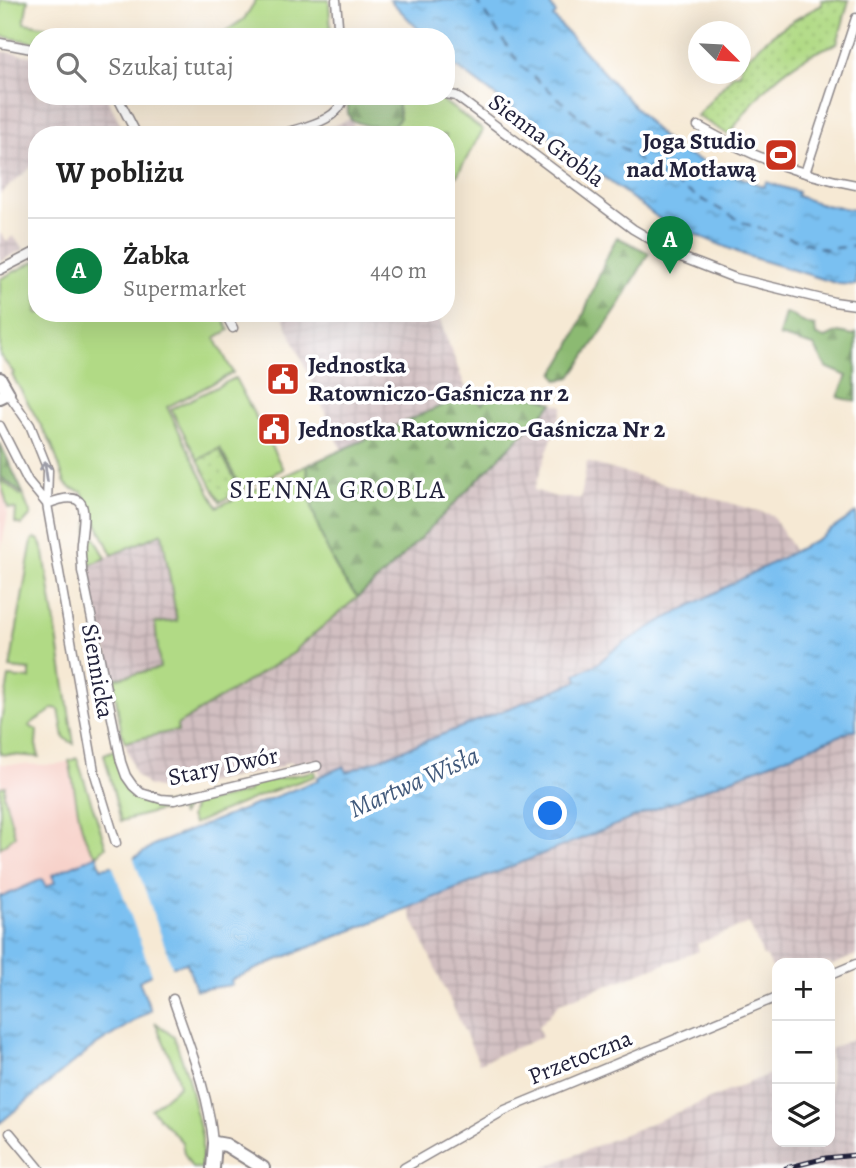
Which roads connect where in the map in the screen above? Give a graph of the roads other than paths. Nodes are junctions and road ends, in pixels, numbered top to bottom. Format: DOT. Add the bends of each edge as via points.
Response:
graph roads {
  1 [pos="336,0"];
  2 [pos="856,18"];
  3 [pos="338,28"];
  4 [pos="0,43"];
  5 [pos="28,48"];
  6 [pos="455,96"];
  7 [pos="122,105"];
  8 [pos="340,105"];
  9 [pos="698,125"];
  10 [pos="132,126"];
  11 [pos="304,126"];
  12 [pos="805,173"];
  13 [pos="856,185"];
  14 [pos="28,256"];
  15 [pos="0,270"];
  16 [pos="856,304"];
  17 [pos="230,322"];
  18 [pos="233,328"];
  19 [pos="0,379"];
  20 [pos="4,395"];
  21 [pos="0,426"];
  22 [pos="47,504"];
  23 [pos="317,766"];
  24 [pos="116,843"];
  25 [pos="856,964"];
  26 [pos="835,973"];
  27 [pos="173,999"];
  28 [pos="772,999"];
  29 [pos="9,1133"];
  30 [pos="213,1143"];
  31 [pos="39,1168"];
  32 [pos="213,1168"];
  33 [pos="263,1168"];
  34 [pos="404,1168"];
  1 -- 3 [label="street"];
  2 -- 12 [label="street"];
  4 -- 5 [label="street"];
  6 -- 16 [label="street, Sienna Grobla" via="625,223 681,257 735,278"];
  7 -- 10 [label="street"];
  8 -- 11 [label="street" via="330,116"];
  9 -- 12 [label="street" via="749,154"];
  12 -- 13 [label="street"];
  14 -- 15 [label="street"];
  17 -- 18 [label="street"];
  19 -- 20 [label="street, Siennicka"];
  22 -- 20 [label="street, Siennicka, one-way" via="48,470 30,425 17,403"];
  21 -- 22 [label="street, Siennicka" via="28,481"];
  22 -- 23 [label="street, Stary Dwór" via="72,498 83,506 82,570 121,762 133,786 150,797 174,800"];
  22 -- 24 [label="street, Siennicka" via="88,739"];
  25 -- 26 [label="street"];
  27 -- 30 [label="street" via="198,1070"];
  28 -- 34 [label="street, Przetoczna" via="505,1110"];
  29 -- 31 [label="street"];
  30 -- 32 [label="street"];
  30 -- 33 [label="street" via="226,1145"];
}
